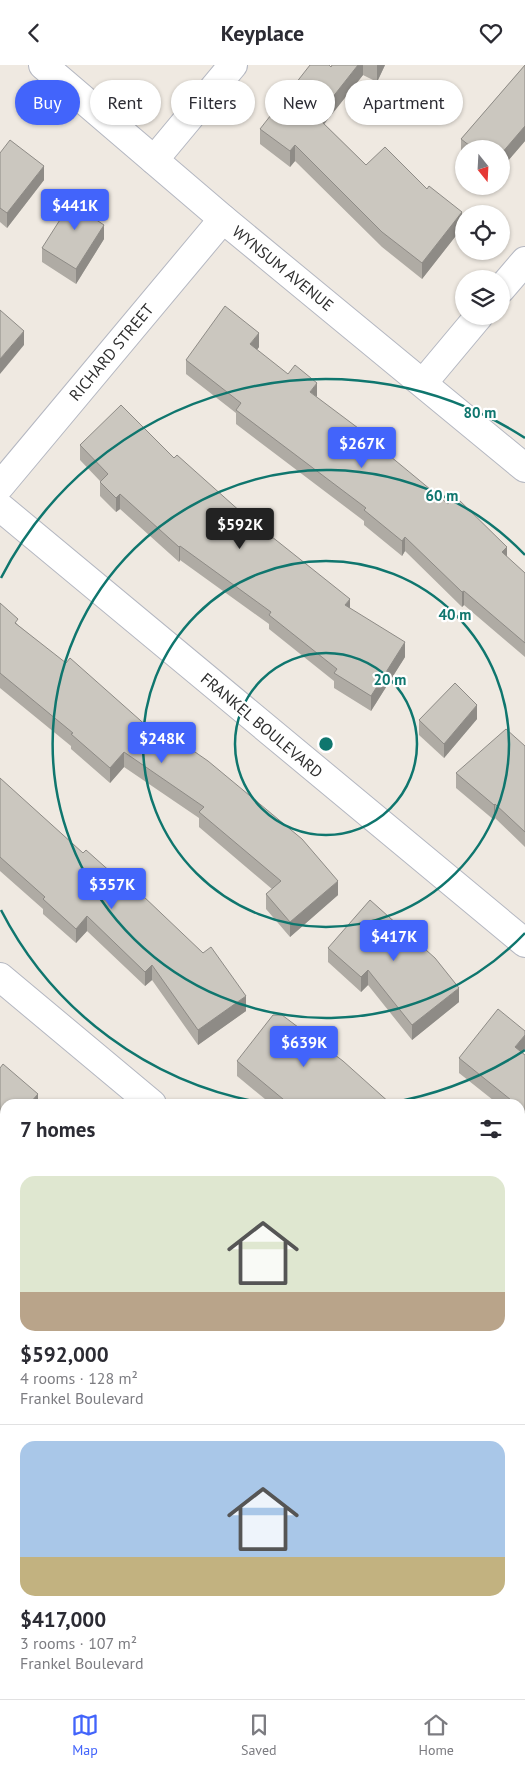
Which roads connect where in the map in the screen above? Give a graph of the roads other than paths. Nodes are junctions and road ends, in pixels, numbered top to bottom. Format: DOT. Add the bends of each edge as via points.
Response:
graph roads {
  1 [pos="43,65"];
  2 [pos="233,65"];
  3 [pos="154,160"];
  4 [pos="223,219"];
  5 [pos="525,261"];
  6 [pos="510,278"];
  7 [pos="471,325"];
  8 [pos="423,383"];
  9 [pos="525,467"];
  10 [pos="0,486"];
  11 [pos="0,507"];
  12 [pos="525,943"];
  13 [pos="0,977"];
  14 [pos="146,1099"];
  1 -- 3 [label="street, WYNSUM AVENUE"];
  2 -- 3 [label="street"];
  3 -- 4 [label="street, WYNSUM AVENUE"];
  4 -- 8 [label="street, WYNSUM AVENUE"];
  4 -- 10 [label="street, RICHARD STREET"];
  5 -- 6 [label="street"];
  7 -- 8 [label="street"];
  8 -- 9 [label="street, WYNSUM AVENUE"];
  11 -- 12 [label="street, FRANKEL BOULEVARD"];
  13 -- 14 [label="street"];
}
